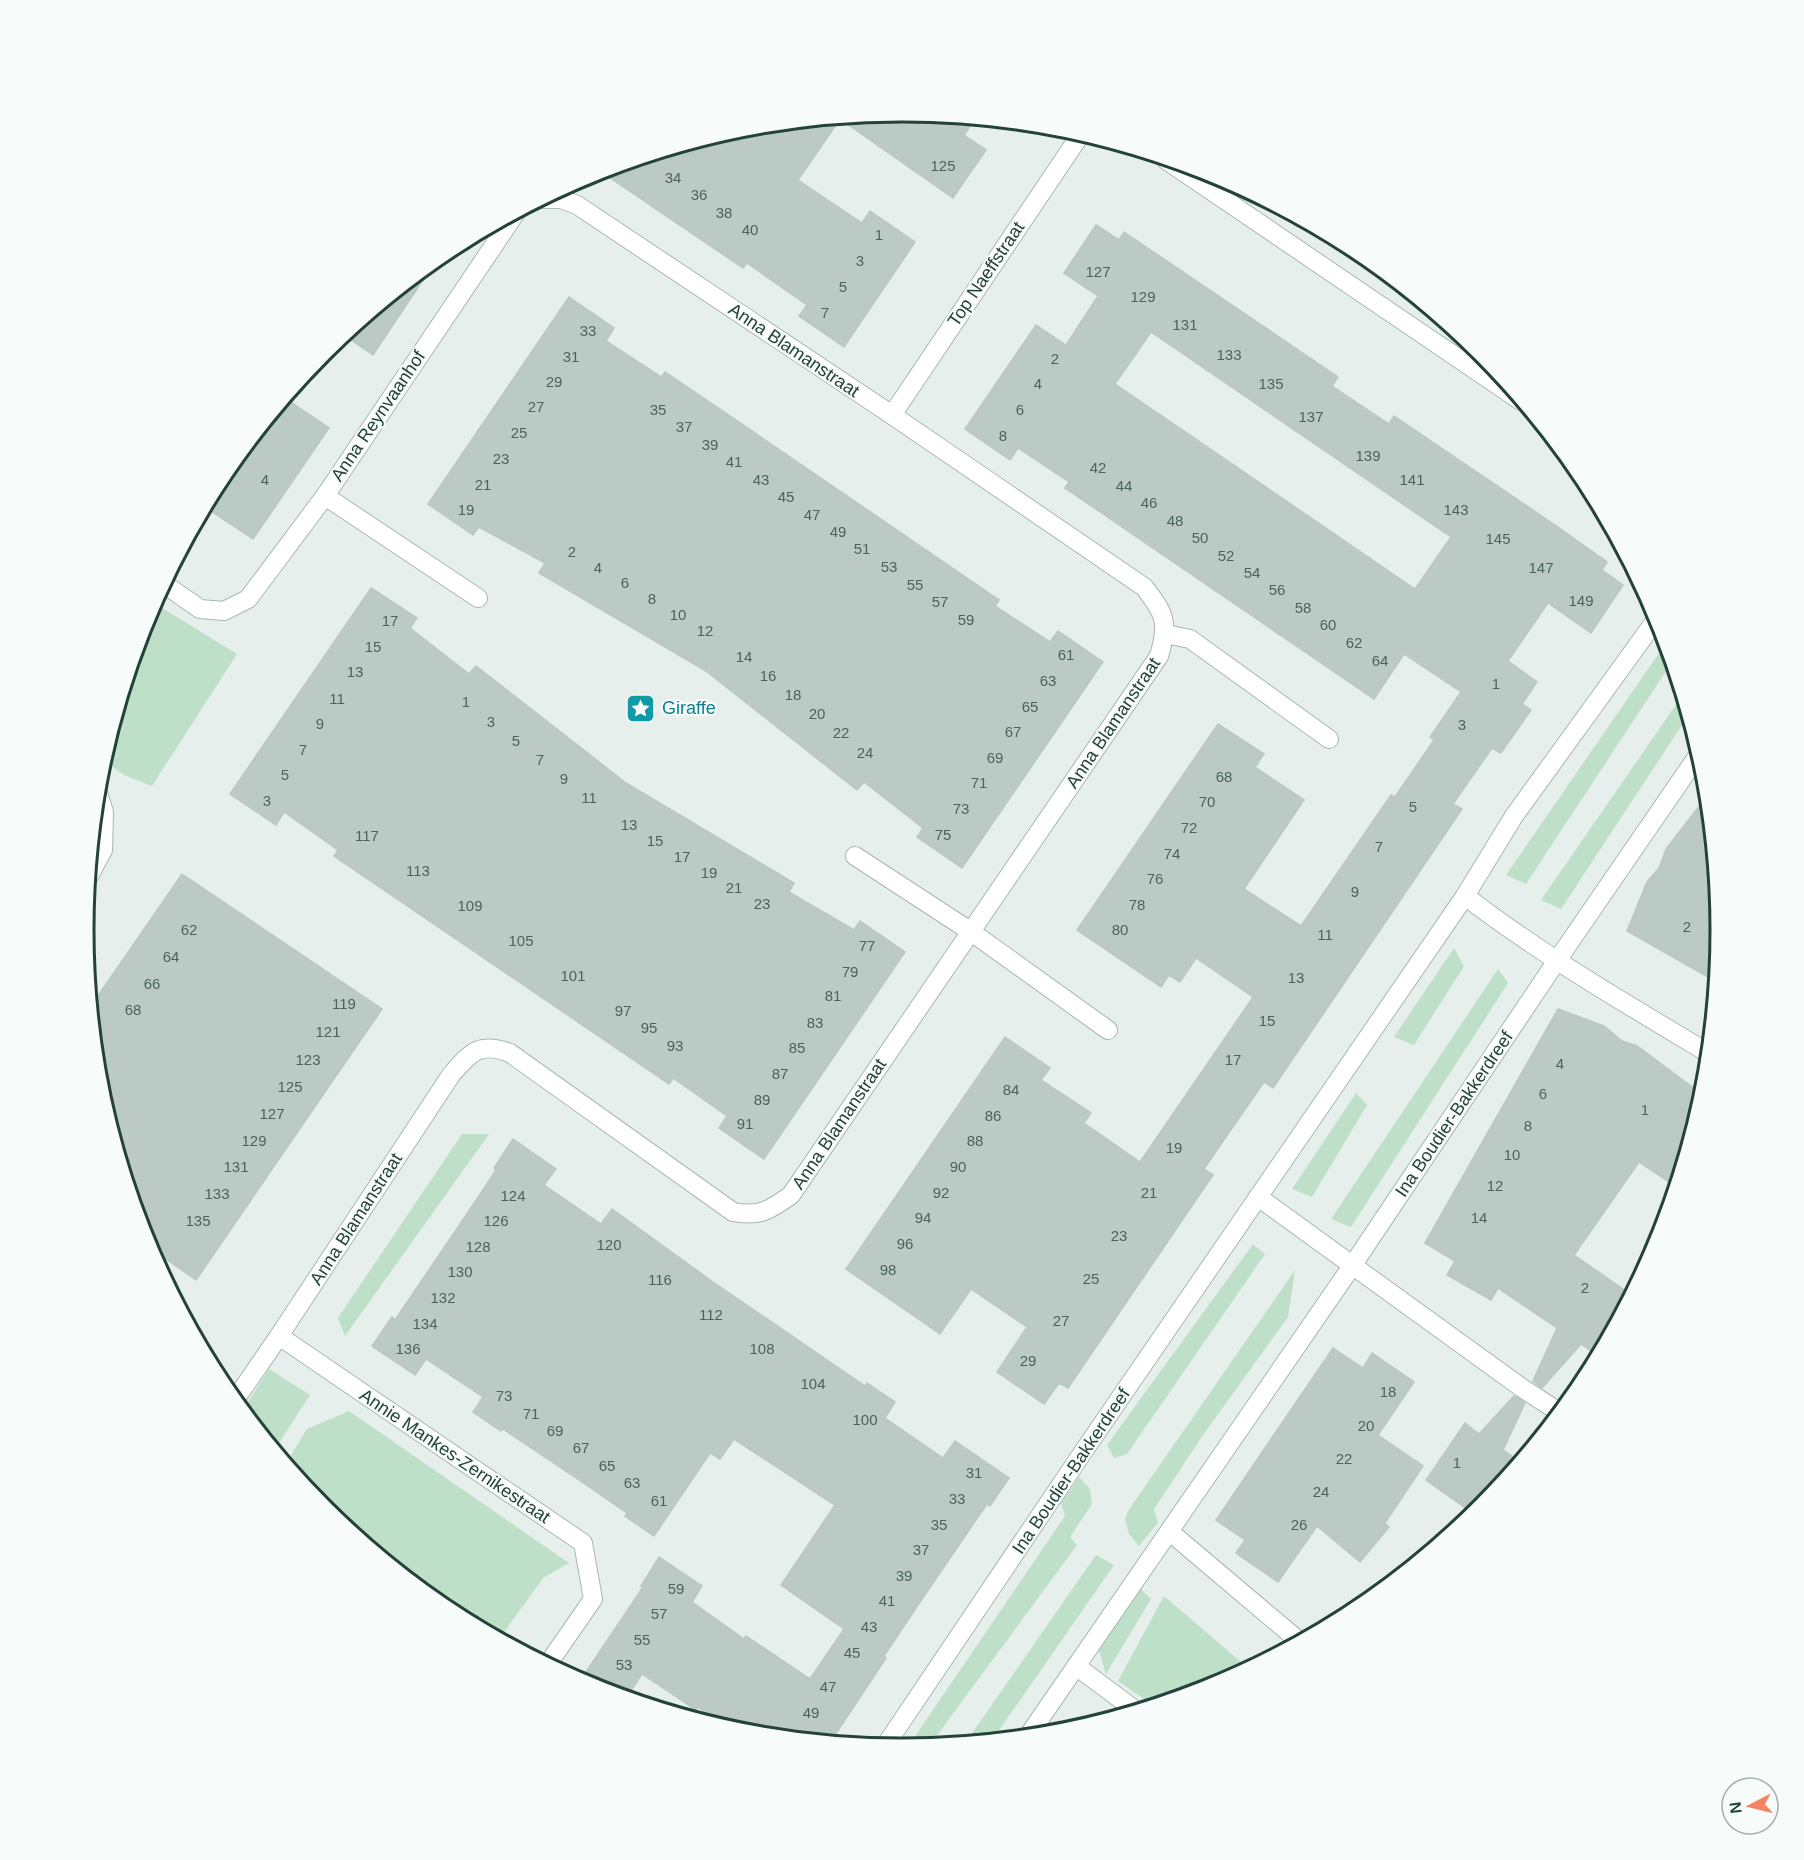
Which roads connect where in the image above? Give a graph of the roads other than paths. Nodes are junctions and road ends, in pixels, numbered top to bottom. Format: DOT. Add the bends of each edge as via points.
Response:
graph roads {
  1 [pos="1076,142"];
  2 [pos="1189,175"];
  3 [pos="560,199"];
  4 [pos="507,226"];
  5 [pos="1496,384"];
  6 [pos="892,415"];
  7 [pos="325,496"];
  8 [pos="171,589"];
  9 [pos="478,598"];
  10 [pos="1650,627"];
  11 [pos="1166,634"];
  12 [pos="1329,739"];
  13 [pos="1692,764"];
  14 [pos="103,810"];
  15 [pos="855,856"];
  16 [pos="98,860"];
  17 [pos="1465,896"];
  18 [pos="970,931"];
  19 [pos="1556,962"];
  20 [pos="1108,1030"];
  21 [pos="1701,1049"];
  22 [pos="1258,1197"];
  23 [pos="1352,1266"];
  24 [pos="279,1336"];
  25 [pos="240,1392"];
  26 [pos="1553,1408"];
  27 [pos="1170,1532"];
  28 [pos="1293,1636"];
  29 [pos="553,1657"];
  30 [pos="1076,1666"];
  31 [pos="1128,1705"];
  32 [pos="1035,1726"];
  33 [pos="891,1738"];
  1 -- 6 [label="street, Top Naeffstraat"];
  2 -- 5 [label="street"];
  3 -- 6 [label="street, Anna Blamanstraat" via="577,205"];
  4 -- 7 [label="street, Anna Reynvaanhof"];
  6 -- 11 [label="street, Anna Blamanstraat" via="1144,587 1161,609"];
  7 -- 8 [label="street" via="248,599 224,611 200,609"];
  7 -- 9 [label="street, Anna Reynvaanhof"];
  10 -- 17 [label="street, Ina Boudier-Bakkerdreef" via="1514,816"];
  11 -- 12 [label="street" via="1190,639"];
  11 -- 18 [label="street, Anna Blamanstraat" via="1159,656"];
  13 -- 19 [label="street, Ina Boudier-Bakkerdreef"];
  14 -- 16 [label="street" via="103,850"];
  15 -- 18 [label="street"];
  17 -- 19 [label="street"];
  17 -- 22 [label="street, Ina Boudier-Bakkerdreef"];
  18 -- 20 [label="street"];
  18 -- 24 [label="street, Anna Blamanstraat" via="790,1195 770,1210 750,1215 733,1212 510,1053 481,1048 451,1076"];
  19 -- 21 [label="street"];
  19 -- 23 [label="street, Ina Boudier-Bakkerdreef"];
  22 -- 23 [label="street"];
  22 -- 33 [label="street, Ina Boudier-Bakkerdreef"];
  23 -- 26 [label="street"];
  23 -- 27 [label="street, Ina Boudier-Bakkerdreef"];
  24 -- 25 [label="street"];
  24 -- 29 [label="street, Annie Mankes-Zernikestraat" via="583,1542 593,1599"];
  27 -- 28 [label="street"];
  27 -- 30 [label="street, Ina Boudier-Bakkerdreef"];
  30 -- 31 [label="street"];
  30 -- 32 [label="street, Ina Boudier-Bakkerdreef"];
}
